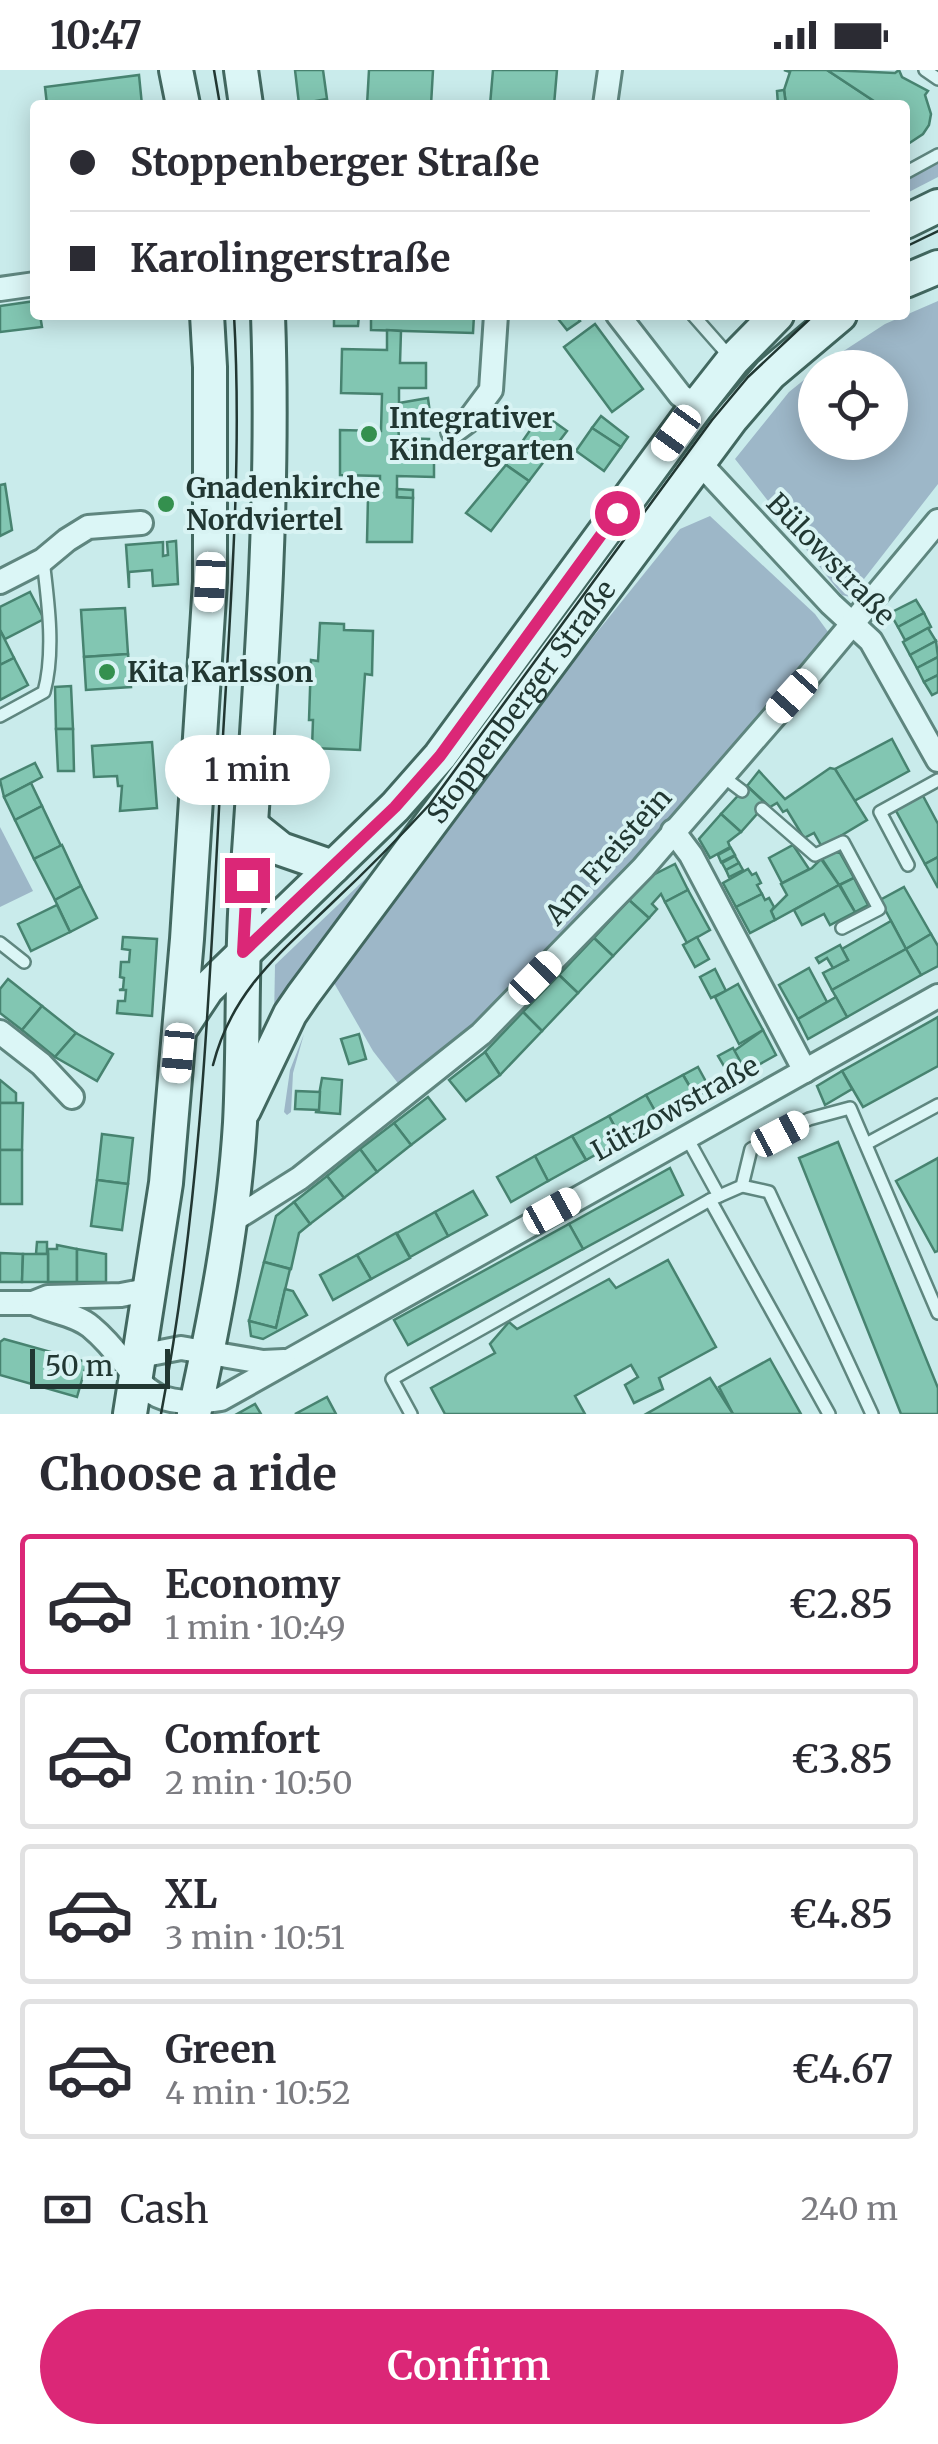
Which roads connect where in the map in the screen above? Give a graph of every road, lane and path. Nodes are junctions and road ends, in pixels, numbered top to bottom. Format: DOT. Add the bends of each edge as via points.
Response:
graph roads {
  1 [pos="176,70"];
  2 [pos="241,70"];
  3 [pos="610,70"];
  4 [pos="925,70"];
  5 [pos="938,79"];
  6 [pos="182,100"];
  7 [pos="245,100"];
  8 [pos="606,100"];
  9 [pos="938,155"];
  10 [pos="910,170"];
  11 [pos="938,206"];
  12 [pos="910,220"];
  13 [pos="938,267"];
  14 [pos="910,279"];
  15 [pos="30,285"];
  16 [pos="0,289"];
  17 [pos="208,320"];
  18 [pos="268,320"];
  19 [pos="496,320"];
  20 [pos="622,320"];
  21 [pos="697,320"];
  22 [pos="773,320"];
  23 [pos="834,320"];
  24 [pos="733,360"];
  25 [pos="696,406"];
  26 [pos="454,432"];
  27 [pos="698,460"];
  28 [pos="938,522"];
  29 [pos="141,523"];
  30 [pos="42,560"];
  31 [pos="0,582"];
  32 [pos="853,622"];
  33 [pos="0,716"];
  34 [pos="938,760"];
  35 [pos="722,774"];
  36 [pos="938,780"];
  37 [pos="742,790"];
  38 [pos="762,809"];
  39 [pos="251,824"];
  40 [pos="673,831"];
  41 [pos="908,865"];
  42 [pos="333,867"];
  43 [pos="842,928"];
  44 [pos="0,942"];
  45 [pos="243,952"];
  46 [pos="24,962"];
  47 [pos="938,996"];
  48 [pos="180,1029"];
  49 [pos="0,1032"];
  50 [pos="805,1070"];
  51 [pos="72,1097"];
  52 [pos="938,1105"];
  53 [pos="240,1118"];
  54 [pos="686,1136"];
  55 [pos="866,1144"];
  56 [pos="742,1186"];
  57 [pos="714,1198"];
  58 [pos="230,1222"];
  59 [pos="147,1290"];
  60 [pos="0,1303"];
  61 [pos="33,1303"];
  62 [pos="938,1314"];
  63 [pos="207,1352"];
  64 [pos="284,1361"];
  65 [pos="135,1384"];
  66 [pos="195,1411"];
  67 [pos="410,1414"];
  68 [pos="829,1414"];
  69 [pos="872,1414"];
  1 -- 6 [label="main road"];
  2 -- 7 [label="main road"];
  3 -- 8 [label="street"];
  4 -- 5 [label="lane"];
  9 -- 10 [label="lane"];
  11 -- 12 [label="main road"];
  13 -- 14 [label="main road"];
  15 -- 16 [label="street"];
  17 -- 48 [label="main road" via="210,582"];
  18 -- 39 [label="main road, Stoppenberger Straße" via="266,598"];
  19 -- 26 [label="street" via="491,390"];
  20 -- 25 [label="street"];
  21 -- 24 [label="lane"];
  22 -- 24 [label="main road, Stoppenberger Straße"];
  23 -- 27 [label="main road, Stoppenberger Straße" via="770,374"];
  24 -- 25 [label="main road, Stoppenberger Straße"];
  25 -- 42 [label="main road, Stoppenberger Straße" via="440,756"];
  27 -- 32 [label="street, Bülowstraße"];
  27 -- 53 [label="main road, Stoppenberger Straße" via="303,995"];
  28 -- 32 [label="street, Am Freistein"];
  29 -- 30 [label="street" via="88,528"];
  30 -- 31 [label="street"];
  30 -- 33 [label="lane" via="48,679 44,692"];
  32 -- 34 [label="street, Bülowstraße" via="880,653"];
  32 -- 35 [label="street, Am Freistein"];
  35 -- 37 [label="lane"];
  35 -- 40 [label="street, Am Freistein"];
  36 -- 41 [label="lane" via="880,812"];
  38 -- 43 [label="lane" via="815,855 844,842 879,909"];
  39 -- 42 [label="main road" via="282,849"];
  39 -- 45 [label="main road, Stoppenberger Straße"];
  40 -- 50 [label="street"];
  40 -- 58 [label="street, Am Freistein" via="481,1034 300,1178"];
  42 -- 45 [label="main road, Stoppenberger Straße"];
  44 -- 46 [label="lane"];
  45 -- 48 [label="main road, Stoppenberger Straße"];
  45 -- 53 [label="main road, Stoppenberger Straße"];
  47 -- 50 [label="street, Lützowstraße"];
  48 -- 59 [label="main road, Stoppenberger Straße" via="166,1183"];
  49 -- 51 [label="street"];
  50 -- 54 [label="street, Lützowstraße"];
  52 -- 55 [label="lane"];
  53 -- 58 [label="main road, Stoppenberger Straße"];
  54 -- 57 [label="lane"];
  54 -- 64 [label="street, Lützowstraße"];
  55 -- 56 [label="lane" via="850,1108 808,1118 752,1149"];
  55 -- 62 [label="lane"];
  56 -- 57 [label="lane"];
  56 -- 69 [label="lane" via="768,1192"];
  57 -- 67 [label="lane" via="392,1378"];
  57 -- 68 [label="lane"];
  58 -- 63 [label="main road, Stoppenberger Straße"];
  59 -- 61 [label="street"];
  59 -- 65 [label="main road, Stoppenberger Straße"];
  60 -- 61 [label="street"];
  61 -- 65 [label="street" via="90,1326"];
  63 -- 64 [label="street"];
  63 -- 65 [label="street" via="181,1348"];
  63 -- 66 [label="main road, Stoppenberger Straße"];
  64 -- 66 [label="street, Lützowstraße"];
  65 -- 66 [label="street" via="156,1402"];
}
